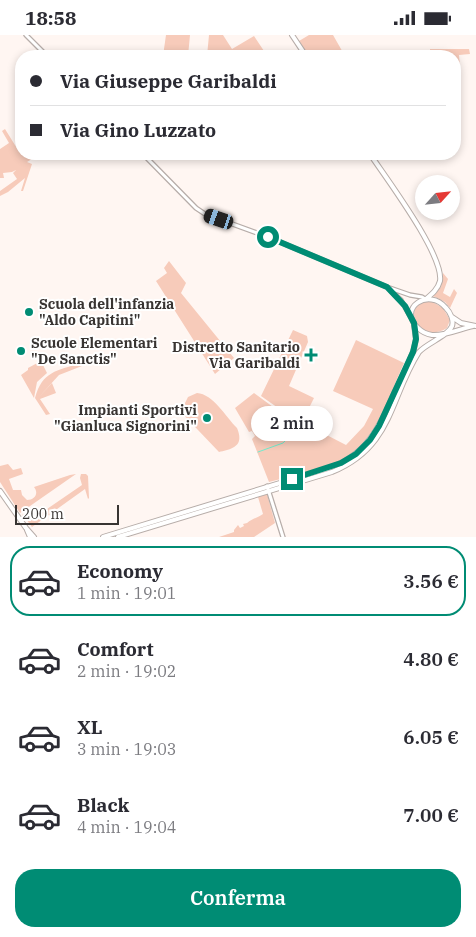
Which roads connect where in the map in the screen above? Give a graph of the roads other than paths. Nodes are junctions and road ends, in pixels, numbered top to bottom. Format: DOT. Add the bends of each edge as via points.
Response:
graph roads {
  1 [pos="26,35"];
  2 [pos="292,35"];
  3 [pos="40,50"];
  4 [pos="302,50"];
  5 [pos="149,160"];
  6 [pos="374,160"];
  7 [pos="387,287"];
  8 [pos="426,299"];
  9 [pos="451,316"];
  10 [pos="413,321"];
  11 [pos="475,326"];
  12 [pos="444,333"];
  13 [pos="268,488"];
  14 [pos="0,491"];
  15 [pos="26,528"];
  16 [pos="30,537"];
  17 [pos="34,537"];
  18 [pos="103,537"];
  19 [pos="118,537"];
  20 [pos="283,537"];
  1 -- 3 [label="street"];
  2 -- 4 [label="main road"];
  5 -- 7 [label="street" via="205,214"];
  6 -- 8 [label="main road" via="434,253 440,281"];
  7 -- 8 [label="street"];
  7 -- 10 [label="street" via="401,301"];
  8 -- 9 [label="main road" via="443,304"];
  8 -- 10 [label="main road" via="413,307"];
  9 -- 11 [label="main road" via="458,322"];
  9 -- 12 [label="main road" via="452,326"];
  10 -- 12 [label="main road" via="427,334"];
  10 -- 13 [label="main road" via="416,339 413,352 379,426 368,442 334,467"];
  11 -- 12 [label="main road"];
  12 -- 13 [label="main road" via="418,353 384,427 362,454 332,472"];
  13 -- 18 [label="main road"];
  13 -- 19 [label="main road"];
  13 -- 20 [label="street"];
  14 -- 15 [label="main road"];
  15 -- 16 [label="main road"];
  15 -- 17 [label="main road"];
}
